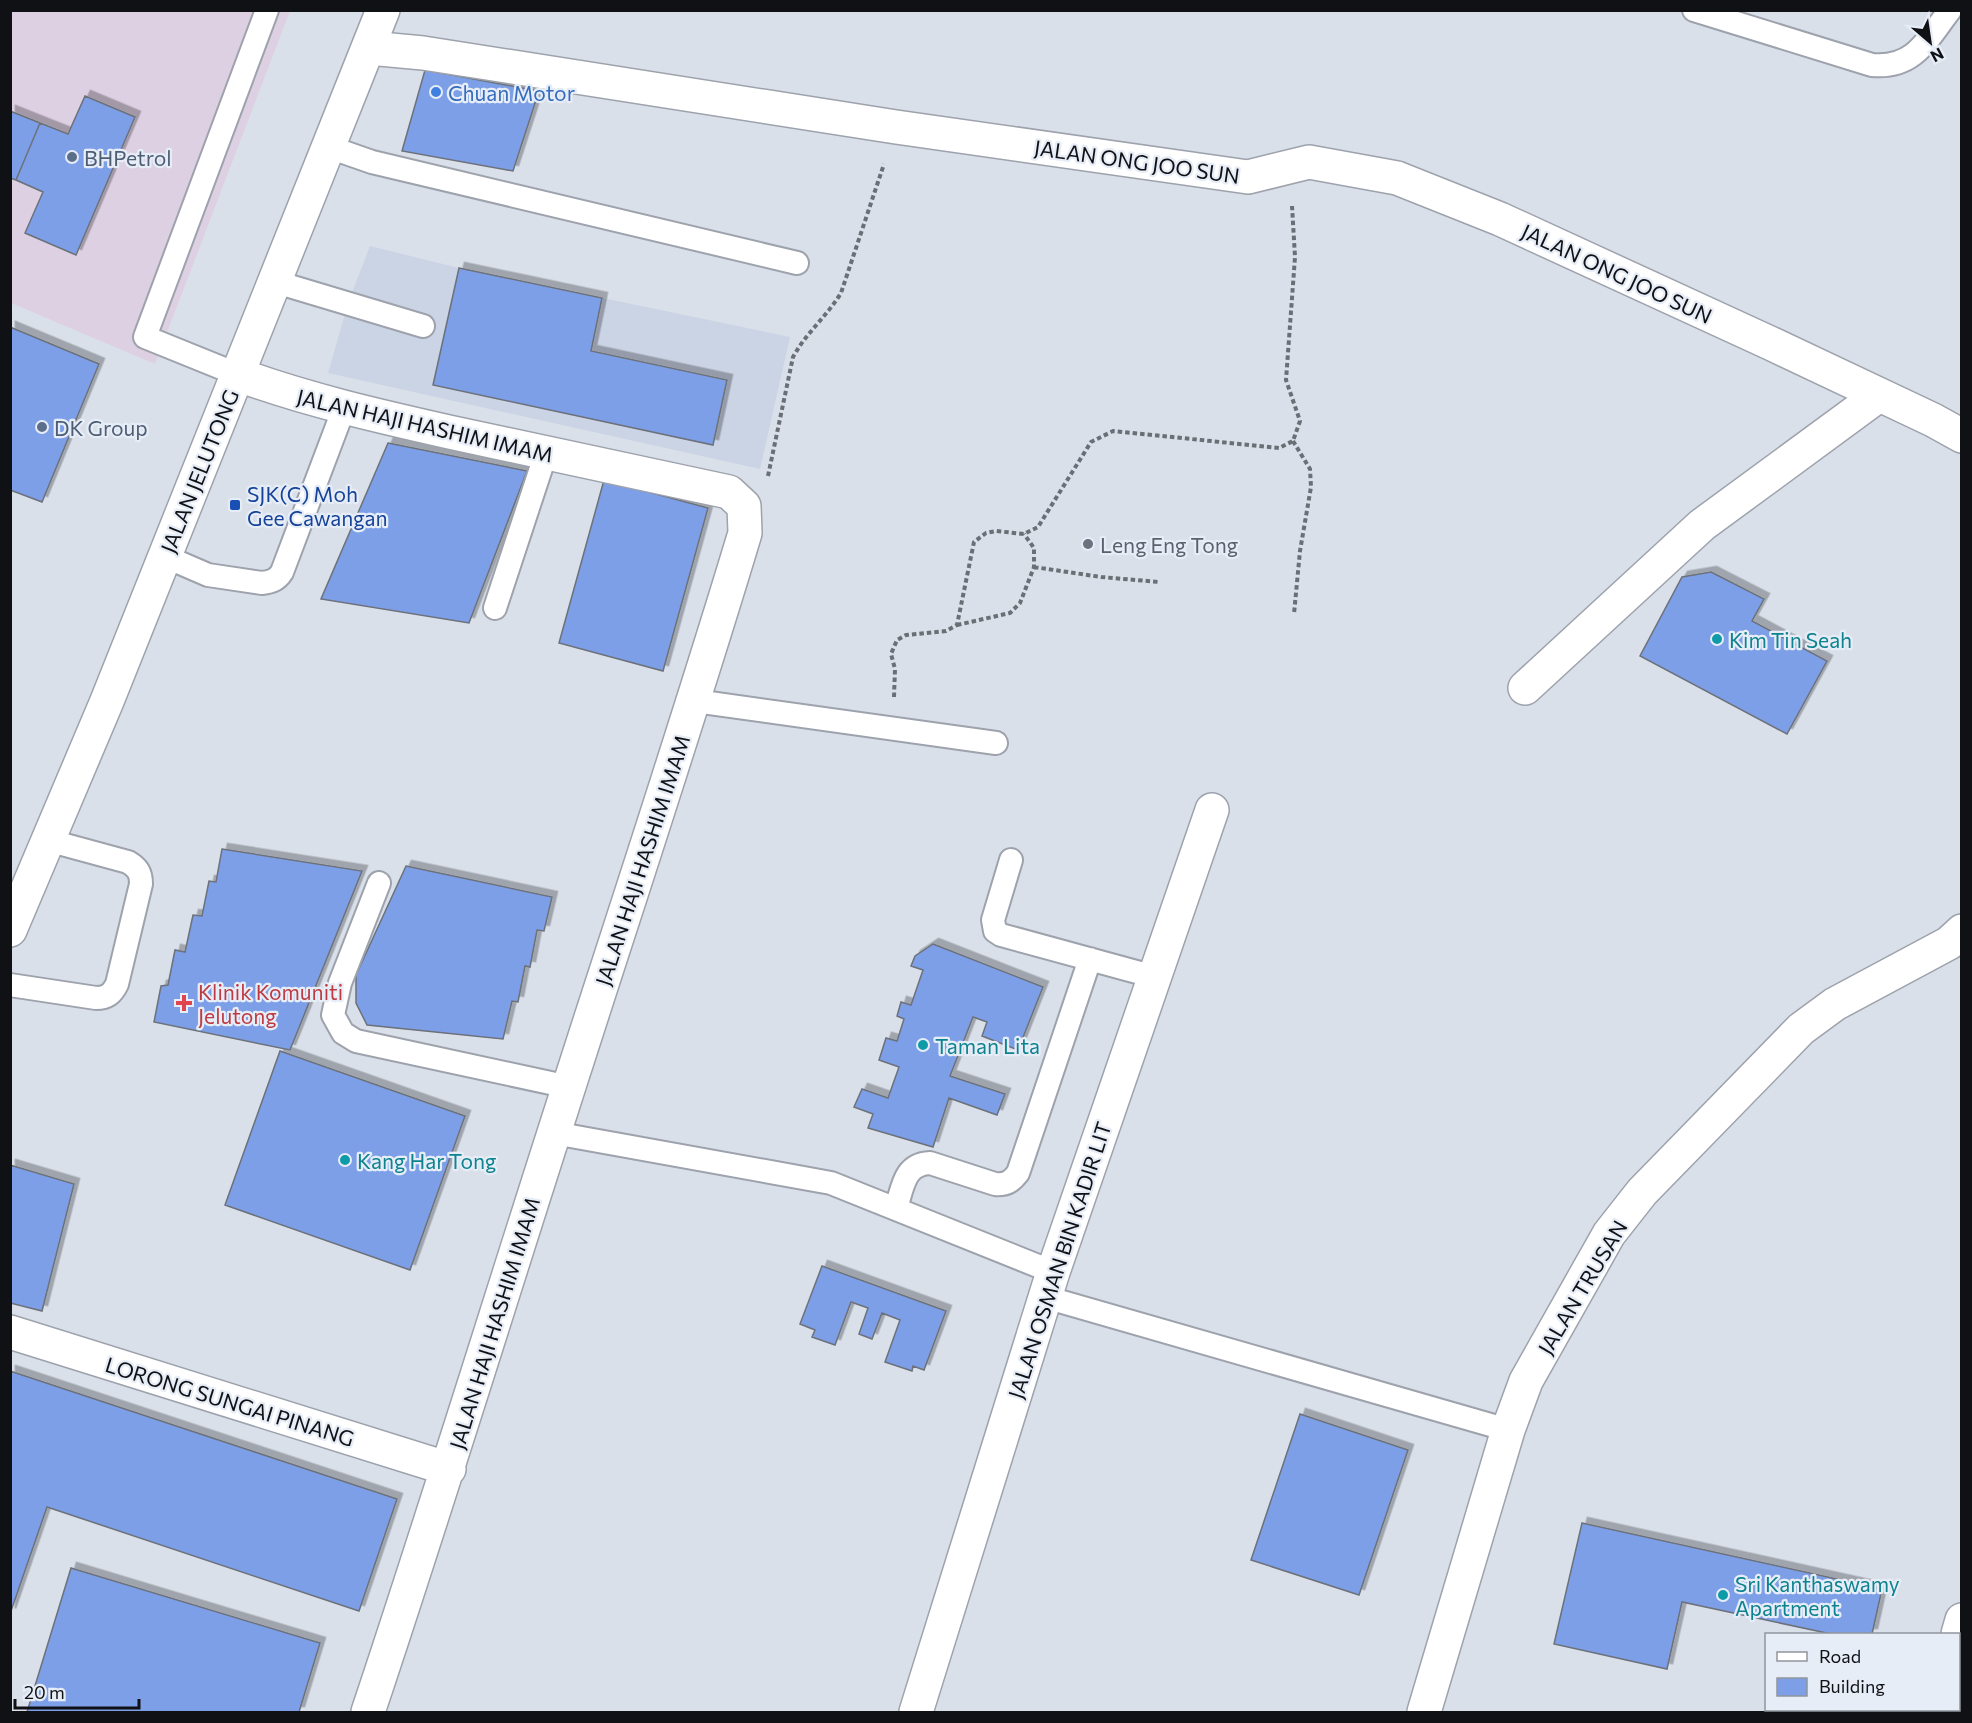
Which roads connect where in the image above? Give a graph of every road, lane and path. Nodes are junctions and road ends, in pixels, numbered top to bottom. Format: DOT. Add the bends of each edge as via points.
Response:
graph roads {
  1 [pos="267,10"];
  2 [pos="383,10"];
  3 [pos="1694,10"];
  4 [pos="1950,10"];
  5 [pos="369,48"];
  6 [pos="896,127"];
  7 [pos="329,147"];
  8 [pos="1289,167"];
  9 [pos="797,263"];
  10 [pos="276,282"];
  11 [pos="423,326"];
  12 [pos="239,375"];
  13 [pos="1879,395"];
  14 [pos="344,408"];
  15 [pos="1962,436"];
  16 [pos="1293,441"];
  17 [pos="546,453"];
  18 [pos="744,506"];
  19 [pos="1024,534"];
  20 [pos="164,556"];
  21 [pos="1034,567"];
  22 [pos="1159,582"];
  23 [pos="495,608"];
  24 [pos="1294,614"];
  25 [pos="957,625"];
  26 [pos="1525,688"];
  27 [pos="694,701"];
  28 [pos="893,729"];
  29 [pos="996,743"];
  30 [pos="1212,810"];
  31 [pos="47,840"];
  32 [pos="1011,860"];
  33 [pos="379,883"];
  34 [pos="10,930"];
  35 [pos="1962,931"];
  36 [pos="1090,959"];
  37 [pos="1155,977"];
  38 [pos="10,985"];
  39 [pos="569,1087"];
  40 [pos="554,1133"];
  41 [pos="896,1208"];
  42 [pos="1049,1284"];
  43 [pos="10,1332"];
  44 [pos="1508,1430"];
  45 [pos="449,1469"];
  46 [pos="368,1713"];
  47 [pos="916,1713"];
  48 [pos="1424,1713"];
  1 -- 12 [label="lane" via="145,337"];
  2 -- 5 [label="street, JALAN JELUTONG"];
  3 -- 4 [label="lane" via="1889,66 1905,61 1921,48"];
  5 -- 6 [label="street, JALAN ONG JOO SUN" via="423,52"];
  5 -- 7 [label="street, JALAN JELUTONG"];
  6 -- 8 [label="street, JALAN ONG JOO SUN" via="1248,177"];
  6 -- 18 [label="path" via="841,292 793,357 767,480"];
  7 -- 9 [label="lane" via="372,162"];
  7 -- 10 [label="street, JALAN JELUTONG"];
  8 -- 13 [label="street, JALAN ONG JOO SUN" via="1309,162 1398,178 1510,224"];
  8 -- 16 [label="path" via="1295,257 1286,380 1300,421"];
  10 -- 11 [label="lane"];
  10 -- 12 [label="street, JALAN JELUTONG"];
  12 -- 14 [label="street, JALAN HAJI HASHIM IMAM"];
  12 -- 20 [label="street, JALAN JELUTONG"];
  13 -- 15 [label="street, JALAN ONG JOO SUN"];
  13 -- 26 [label="street" via="1702,525"];
  14 -- 17 [label="street, JALAN HAJI HASHIM IMAM"];
  14 -- 20 [label="lane" via="278,578 262,583 208,575"];
  16 -- 19 [label="path" via="1279,448 1113,431 1091,442 1038,527"];
  16 -- 24 [label="path" via="1310,469 1311,487"];
  17 -- 18 [label="street, JALAN HAJI HASHIM IMAM" via="729,492"];
  17 -- 23 [label="lane"];
  18 -- 27 [label="street, JALAN HAJI HASHIM IMAM" via="745,533"];
  19 -- 21 [label="path" via="1034,549"];
  19 -- 25 [label="path" via="996,531 986,533 974,543"];
  20 -- 31 [label="street, JALAN JELUTONG"];
  21 -- 22 [label="path"];
  21 -- 25 [label="path" via="1020,603 1010,613"];
  25 -- 28 [label="path" via="946,631 906,635 897,640 891,654 896,669"];
  27 -- 28 [label="lane"];
  27 -- 39 [label="street, JALAN HAJI HASHIM IMAM"];
  28 -- 29 [label="lane"];
  30 -- 37 [label="street, JALAN OSMAN BIN KADIR LIT"];
  31 -- 34 [label="street, JALAN JELUTONG"];
  31 -- 38 [label="lane" via="128,862 141,875 117,984 105,998"];
  32 -- 36 [label="lane" via="993,920 995,930 1001,935"];
  33 -- 39 [label="lane" via="340,983 333,1015 343,1033 356,1041"];
  35 -- 44 [label="street, JALAN TRUSAN" via="1949,943 1835,1004 1801,1029 1642,1192 1609,1234 1526,1381"];
  36 -- 37 [label="lane"];
  36 -- 41 [label="lane" via="1018,1173 1012,1181 995,1184 930,1163 920,1164 908,1172"];
  37 -- 42 [label="street, JALAN OSMAN BIN KADIR LIT"];
  39 -- 40 [label="street, JALAN HAJI HASHIM IMAM"];
  40 -- 41 [label="lane" via="831,1183"];
  40 -- 45 [label="street, JALAN HAJI HASHIM IMAM"];
  41 -- 42 [label="lane"];
  42 -- 44 [label="lane"];
  42 -- 47 [label="street, JALAN OSMAN BIN KADIR LIT"];
  43 -- 45 [label="street, LORONG SUNGAI PINANG"];
  44 -- 48 [label="street, JALAN TRUSAN"];
  45 -- 46 [label="street, JALAN HAJI HASHIM IMAM"];
}
